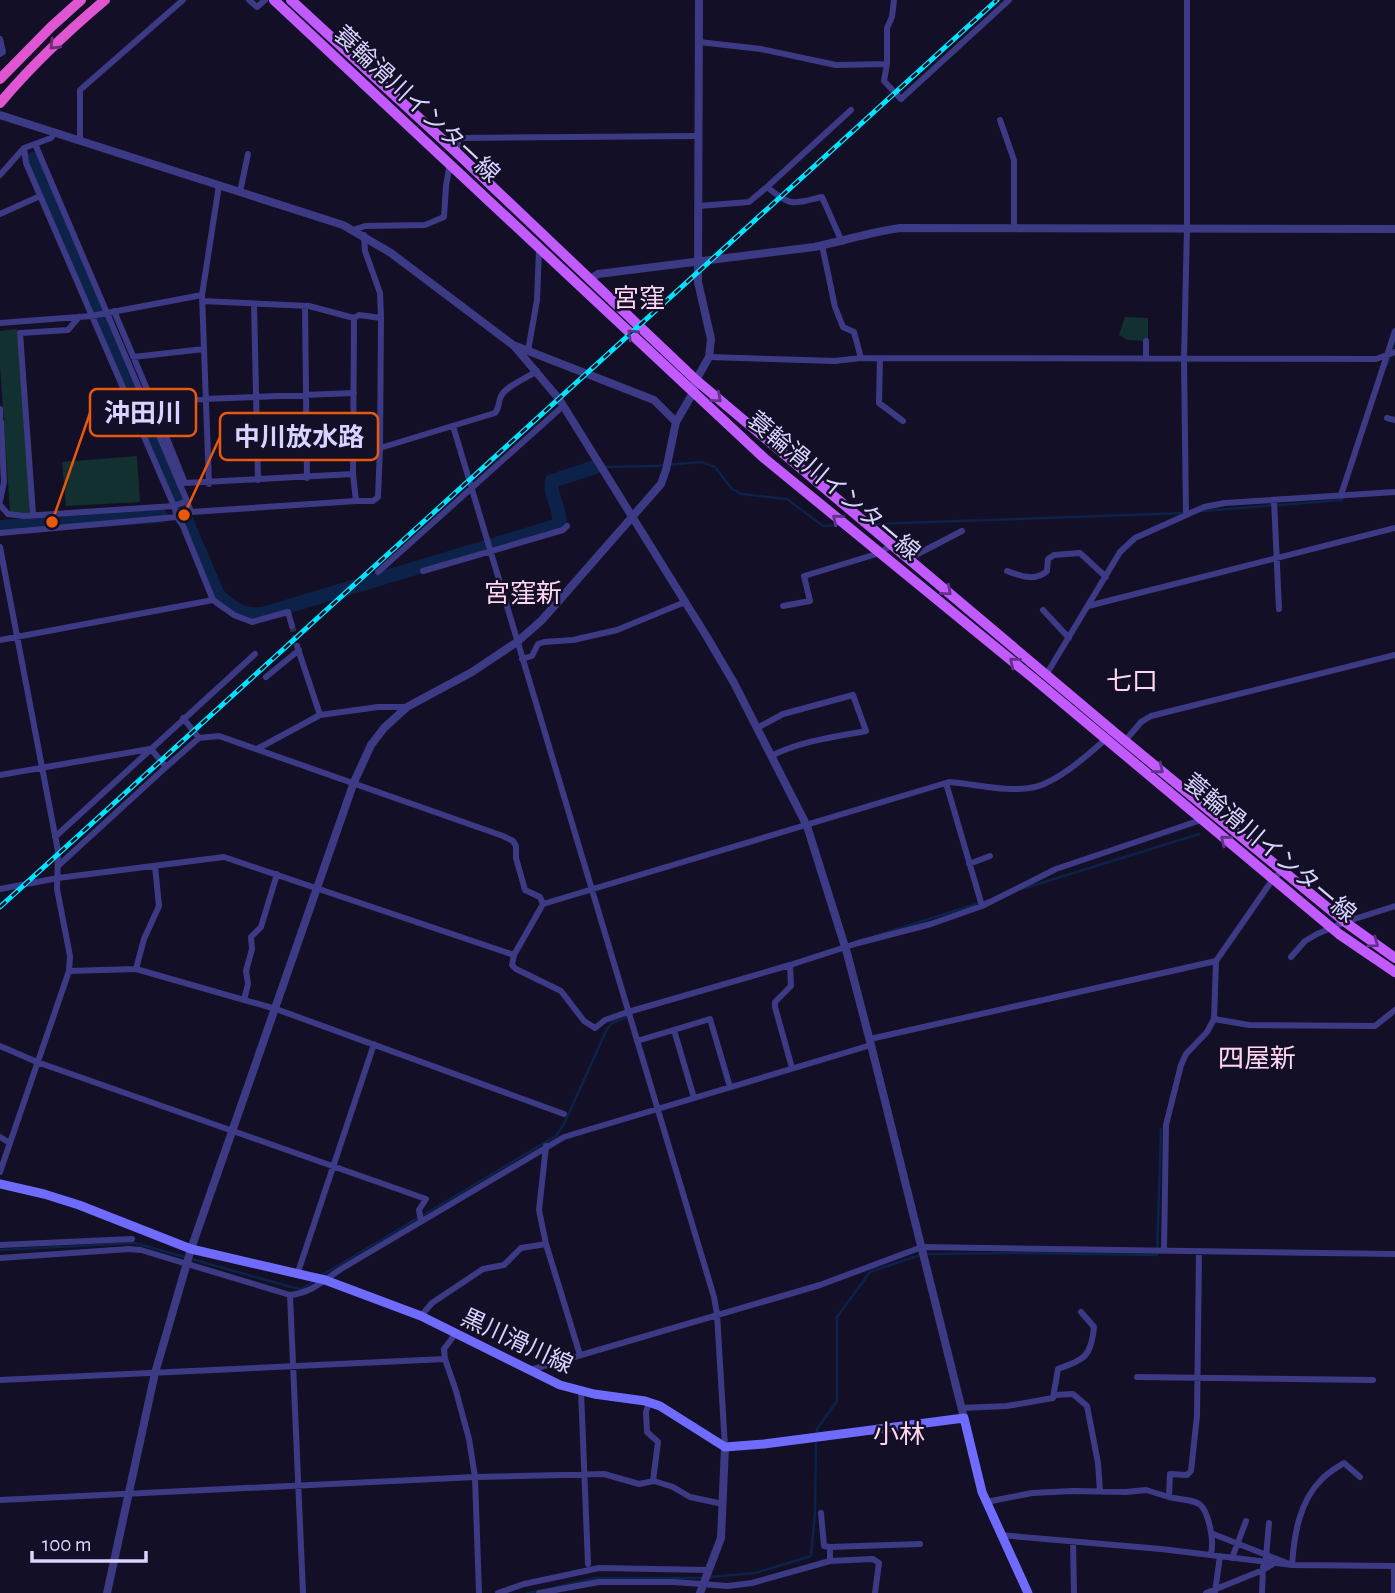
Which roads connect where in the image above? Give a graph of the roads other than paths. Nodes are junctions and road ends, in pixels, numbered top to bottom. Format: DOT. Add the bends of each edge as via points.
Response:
graph roads {
  1 [pos="81,0"];
  2 [pos="105,0"];
  3 [pos="183,0"];
  4 [pos="249,0"];
  5 [pos="274,0"];
  6 [pos="291,0"];
  7 [pos="699,0"];
  8 [pos="894,0"];
  9 [pos="1009,0"];
  10 [pos="1187,0"];
  11 [pos="262,1"];
  12 [pos="0,39"];
  13 [pos="699,42"];
  14 [pos="0,54"];
  15 [pos="887,64"];
  16 [pos="0,79"];
  17 [pos="0,103"];
  18 [pos="851,110"];
  19 [pos="0,115"];
  20 [pos="1000,120"];
  21 [pos="55,133"];
  22 [pos="699,136"];
  23 [pos="80,141"];
  24 [pos="35,144"];
  25 [pos="24,148"];
  26 [pos="456,152"];
  27 [pos="248,155"];
  28 [pos="450,163"];
  29 [pos="0,175"];
  30 [pos="219,186"];
  31 [pos="767,187"];
  32 [pos="240,192"];
  33 [pos="40,196"];
  34 [pos="699,206"];
  35 [pos="0,214"];
  36 [pos="1014,228"];
  37 [pos="1187,228"];
  38 [pos="1395,229"];
  39 [pos="354,230"];
  40 [pos="364,235"];
  41 [pos="842,242"];
  42 [pos="822,245"];
  43 [pos="539,247"];
  44 [pos="699,261"];
  45 [pos="589,280"];
  46 [pos="202,298"];
  47 [pos="254,304"];
  48 [pos="305,306"];
  49 [pos="108,312"];
  50 [pos="92,315"];
  51 [pos="79,317"];
  52 [pos="354,317"];
  53 [pos="381,318"];
  54 [pos="18,321"];
  55 [pos="0,323"];
  56 [pos="1395,331"];
  57 [pos="20,333"];
  58 [pos="1146,341"];
  59 [pos="513,345"];
  60 [pos="204,349"];
  61 [pos="528,351"];
  62 [pos="1395,352"];
  63 [pos="1386,356"];
  64 [pos="133,357"];
  65 [pos="709,357"];
  66 [pos="1146,357"];
  67 [pos="861,358"];
  68 [pos="880,358"];
  69 [pos="1184,359"];
  70 [pos="537,372"];
  71 [pos="695,386"];
  72 [pos="354,393"];
  73 [pos="306,395"];
  74 [pos="255,396"];
  75 [pos="205,398"];
  76 [pos="152,401"];
  77 [pos="563,406"];
  78 [pos="0,409"];
  79 [pos="1387,418"];
  80 [pos="1395,420"];
  81 [pos="903,421"];
  82 [pos="0,422"];
  83 [pos="676,422"];
  84 [pos="453,426"];
  85 [pos="380,448"];
  86 [pos="354,474"];
  87 [pos="307,478"];
  88 [pos="258,480"];
  89 [pos="209,484"];
  90 [pos="471,489"];
  91 [pos="1395,492"];
  92 [pos="1341,495"];
  93 [pos="0,499"];
  94 [pos="1274,500"];
  95 [pos="187,501"];
  96 [pos="356,501"];
  97 [pos="174,506"];
  98 [pos="146,508"];
  99 [pos="33,514"];
  100 [pos="1186,514"];
  101 [pos="177,517"];
  102 [pos="633,517"];
  103 [pos="145,520"];
  104 [pos="567,526"];
  105 [pos="1395,528"];
  106 [pos="962,531"];
  107 [pos="0,533"];
  108 [pos="891,545"];
  109 [pos="0,547"];
  110 [pos="490,552"];
  111 [pos="880,553"];
  112 [pos="908,559"];
  113 [pos="1276,560"];
  114 [pos="423,571"];
  115 [pos="1007,571"];
  116 [pos="378,572"];
  117 [pos="1106,577"];
  118 [pos="213,600"];
  119 [pos="685,602"];
  120 [pos="783,606"];
  121 [pos="1088,606"];
  122 [pos="1279,609"];
  123 [pos="1043,610"];
  124 [pos="292,626"];
  125 [pos="18,636"];
  126 [pos="1069,638"];
  127 [pos="0,640"];
  128 [pos="517,642"];
  129 [pos="256,654"];
  130 [pos="1395,655"];
  131 [pos="522,659"];
  132 [pos="1046,676"];
  133 [pos="266,677"];
  134 [pos="407,708"];
  135 [pos="320,715"];
  136 [pos="183,718"];
  137 [pos="757,728"];
  138 [pos="1110,736"];
  139 [pos="199,738"];
  140 [pos="1125,741"];
  141 [pos="151,748"];
  142 [pos="257,749"];
  143 [pos="771,756"];
  144 [pos="43,766"];
  145 [pos="166,767"];
  146 [pos="0,775"];
  147 [pos="354,782"];
  148 [pos="946,783"];
  149 [pos="1201,820"];
  150 [pos="807,826"];
  151 [pos="55,837"];
  152 [pos="990,856"];
  153 [pos="969,864"];
  154 [pos="59,865"];
  155 [pos="155,866"];
  156 [pos="1284,869"];
  157 [pos="277,874"];
  158 [pos="58,878"];
  159 [pos="1273,878"];
  160 [pos="319,887"];
  161 [pos="0,889"];
  162 [pos="591,889"];
  163 [pos="543,904"];
  164 [pos="982,906"];
  165 [pos="1395,906"];
  166 [pos="1345,922"];
  167 [pos="1333,929"];
  168 [pos="845,947"];
  169 [pos="514,955"];
  170 [pos="1290,957"];
  171 [pos="1395,958"];
  172 [pos="1216,961"];
  173 [pos="790,965"];
  174 [pos="136,969"];
  175 [pos="69,971"];
  176 [pos="1395,972"];
  177 [pos="244,1000"];
  178 [pos="276,1009"];
  179 [pos="1395,1010"];
  180 [pos="628,1012"];
  181 [pos="1214,1019"];
  182 [pos="674,1030"];
  183 [pos="637,1041"];
  184 [pos="871,1042"];
  185 [pos="374,1044"];
  186 [pos="0,1046"];
  187 [pos="37,1062"];
  188 [pos="792,1068"];
  189 [pos="730,1087"];
  190 [pos="694,1098"];
  191 [pos="657,1109"];
  192 [pos="564,1114"];
  193 [pos="234,1130"];
  194 [pos="0,1137"];
  195 [pos="10,1143"];
  196 [pos="546,1146"];
  197 [pos="334,1165"];
  198 [pos="0,1172"];
  199 [pos="0,1184"];
  200 [pos="421,1220"];
  201 [pos="132,1239"];
  202 [pos="546,1244"];
  203 [pos="0,1245"];
  204 [pos="922,1247"];
  205 [pos="191,1249"];
  206 [pos="1164,1250"];
  207 [pos="1199,1251"];
  208 [pos="1395,1254"];
  209 [pos="0,1258"];
  210 [pos="187,1266"];
  211 [pos="297,1275"];
  212 [pos="325,1280"];
  213 [pos="290,1295"];
  214 [pos="1081,1312"];
  215 [pos="717,1314"];
  216 [pos="421,1316"];
  217 [pos="456,1333"];
  218 [pos="580,1354"];
  219 [pos="445,1360"];
  220 [pos="292,1365"];
  221 [pos="528,1370"];
  222 [pos="155,1373"];
  223 [pos="1137,1377"];
  224 [pos="1198,1377"];
  225 [pos="0,1380"];
  226 [pos="1373,1380"];
  227 [pos="581,1391"];
  228 [pos="1054,1395"];
  229 [pos="649,1402"];
  230 [pos="963,1413"];
  231 [pos="725,1447"];
  232 [pos="585,1474"];
  233 [pos="475,1477"];
  234 [pos="1360,1477"];
  235 [pos="653,1481"];
  236 [pos="298,1486"];
  237 [pos="1100,1491"];
  238 [pos="127,1494"];
  239 [pos="1169,1497"];
  240 [pos="0,1500"];
  241 [pos="986,1502"];
  242 [pos="723,1504"];
  243 [pos="821,1513"];
  244 [pos="1246,1521"];
  245 [pos="1269,1522"];
  246 [pos="1213,1534"];
  247 [pos="1000,1535"];
  248 [pos="1073,1542"];
  249 [pos="920,1544"];
  250 [pos="1237,1544"];
  251 [pos="830,1547"];
  252 [pos="1211,1555"];
  253 [pos="1220,1556"];
  254 [pos="1232,1558"];
  255 [pos="830,1561"];
  256 [pos="1264,1562"];
  257 [pos="588,1564"];
  258 [pos="1292,1565"];
  259 [pos="1394,1566"];
  260 [pos="709,1570"];
  261 [pos="702,1586"];
  262 [pos="1215,1591"];
  263 [pos="107,1593"];
  264 [pos="303,1593"];
  265 [pos="479,1593"];
  266 [pos="498,1593"];
  267 [pos="539,1593"];
  268 [pos="875,1593"];
  269 [pos="1028,1593"];
  270 [pos="1074,1593"];
  271 [pos="1206,1593"];
  272 [pos="1262,1593"];
  273 [pos="1394,1593"];
  1 -- 16 [label="highway"];
  2 -- 17 [label="highway, one-way" via="63,36"];
  3 -- 23 [label="street" via="80,90"];
  4 -- 11 [label="street" via="257,7"];
  5 -- 28 [label="main road, 蓑輪滑川インター線"];
  6 -- 26 [label="main road, 蓑輪滑川インター線"];
  7 -- 13 [label="street"];
  8 -- 15 [label="street" via="887,28"];
  9 -- 15 [label="street" via="901,99 884,81"];
  10 -- 37 [label="street"];
  12 -- 14 [label="street" via="4,52"];
  13 -- 15 [label="street" via="836,65"];
  13 -- 22 [label="street"];
  18 -- 31 [label="street"];
  19 -- 21 [label="street"];
  20 -- 36 [label="street" via="1014,160"];
  21 -- 23 [label="street"];
  21 -- 24 [label="street"];
  22 -- 26 [label="street" via="459,138"];
  22 -- 34 [label="street"];
  23 -- 30 [label="street"];
  24 -- 25 [label="street"];
  24 -- 49 [label="street"];
  25 -- 29 [label="street"];
  25 -- 33 [label="street"];
  26 -- 45 [label="main road, 蓑輪滑川インター線"];
  27 -- 32 [label="street"];
  28 -- 39 [label="street" via="444,217 425,225"];
  28 -- 43 [label="main road, 蓑輪滑川インター線"];
  30 -- 32 [label="street"];
  30 -- 46 [label="street"];
  31 -- 34 [label="street" via="749,202"];
  31 -- 41 [label="street" via="785,202 822,197"];
  32 -- 39 [label="street"];
  33 -- 35 [label="street"];
  33 -- 50 [label="street"];
  34 -- 44 [label="street"];
  36 -- 37 [label="street"];
  36 -- 41 [label="street" via="900,228"];
  37 -- 38 [label="street"];
  37 -- 69 [label="street"];
  39 -- 40 [label="street"];
  40 -- 53 [label="street" via="380,293"];
  40 -- 59 [label="street"];
  41 -- 42 [label="street"];
  42 -- 44 [label="street"];
  42 -- 67 [label="street" via="835,307 843,327 854,332"];
  43 -- 61 [label="street" via="537,300"];
  71 -- 43 [label="main road, 蓑輪滑川インター線, one-way"];
  44 -- 45 [label="street" via="598,274"];
  44 -- 65 [label="street" via="698,282 711,339"];
  45 -- 71 [label="main road, 蓑輪滑川インター線"];
  46 -- 47 [label="street"];
  46 -- 49 [label="street"];
  46 -- 60 [label="street"];
  47 -- 48 [label="street"];
  47 -- 74 [label="street"];
  48 -- 52 [label="street"];
  48 -- 73 [label="street"];
  49 -- 50 [label="street"];
  49 -- 64 [label="street"];
  49 -- 95 [label="street"];
  50 -- 51 [label="street"];
  50 -- 97 [label="street"];
  51 -- 54 [label="street"];
  51 -- 57 [label="street" via="68,330"];
  52 -- 53 [label="street"];
  52 -- 72 [label="street"];
  53 -- 85 [label="street"];
  54 -- 55 [label="street"];
  54 -- 57 [label="street"];
  56 -- 63 [label="street"];
  57 -- 99 [label="street"];
  58 -- 66 [label="street"];
  59 -- 61 [label="street"];
  59 -- 70 [label="street"];
  60 -- 64 [label="street"];
  60 -- 75 [label="street"];
  61 -- 83 [label="street" via="654,400"];
  62 -- 63 [label="street"];
  63 -- 69 [label="street"];
  63 -- 92 [label="street"];
  64 -- 76 [label="street"];
  65 -- 67 [label="street"];
  65 -- 71 [label="street"];
  66 -- 68 [label="street"];
  66 -- 69 [label="street"];
  67 -- 68 [label="street"];
  68 -- 81 [label="street" via="878,403"];
  69 -- 100 [label="street"];
  70 -- 77 [label="street"];
  70 -- 84 [label="street" via="506,391 495,413"];
  71 -- 83 [label="street"];
  71 -- 108 [label="main road, 蓑輪滑川インター線, one-way"];
  111 -- 71 [label="main road, 蓑輪滑川インター線, one-way" via="765,458"];
  72 -- 73 [label="street"];
  72 -- 86 [label="street"];
  73 -- 74 [label="street"];
  73 -- 87 [label="street"];
  74 -- 75 [label="street"];
  74 -- 88 [label="street"];
  75 -- 76 [label="street"];
  75 -- 89 [label="street"];
  76 -- 89 [label="street" via="186,483"];
  77 -- 90 [label="street"];
  77 -- 102 [label="street"];
  78 -- 82 [label="street"];
  79 -- 80 [label="street"];
  82 -- 93 [label="street" via="4,482"];
  83 -- 102 [label="street" via="656,492"];
  84 -- 85 [label="street"];
  84 -- 90 [label="street"];
  85 -- 96 [label="street" via="378,497"];
  86 -- 87 [label="street"];
  86 -- 96 [label="street"];
  87 -- 88 [label="street"];
  88 -- 89 [label="street"];
  90 -- 110 [label="street"];
  90 -- 116 [label="street"];
  91 -- 92 [label="street"];
  92 -- 94 [label="street"];
  93 -- 99 [label="street" via="8,514"];
  94 -- 100 [label="street" via="1225,503"];
  94 -- 113 [label="street"];
  95 -- 96 [label="street" via="191,512"];
  95 -- 97 [label="street"];
  97 -- 98 [label="street"];
  97 -- 101 [label="street"];
  98 -- 99 [label="street"];
  98 -- 103 [label="street"];
  100 -- 117 [label="street" via="1127,544"];
  101 -- 103 [label="street"];
  101 -- 118 [label="street"];
  102 -- 119 [label="street"];
  102 -- 128 [label="street"];
  103 -- 107 [label="street"];
  104 -- 110 [label="street"];
  105 -- 113 [label="street"];
  106 -- 112 [label="street"];
  108 -- 111 [label="street"];
  108 -- 112 [label="main road, 蓑輪滑川インター線"];
  109 -- 125 [label="street"];
  110 -- 114 [label="street"];
  110 -- 128 [label="street"];
  111 -- 120 [label="street" via="804,576 810,601"];
  138 -- 111 [label="main road, 蓑輪滑川インター線, one-way"];
  112 -- 132 [label="main road, 蓑輪滑川インター線, one-way"];
  113 -- 121 [label="street"];
  113 -- 122 [label="street"];
  115 -- 117 [label="street" via="1042,576 1054,555 1080,553"];
  117 -- 121 [label="street"];
  118 -- 124 [label="street" via="252,622 288,612"];
  118 -- 125 [label="street"];
  119 -- 131 [label="street" via="617,631 538,644 532,656"];
  119 -- 137 [label="street"];
  121 -- 126 [label="street"];
  123 -- 126 [label="street"];
  125 -- 127 [label="street"];
  125 -- 144 [label="street"];
  126 -- 132 [label="street"];
  128 -- 131 [label="street"];
  128 -- 134 [label="street"];
  129 -- 136 [label="street"];
  130 -- 140 [label="street" via="1151,716"];
  131 -- 162 [label="street"];
  132 -- 138 [label="main road, 蓑輪滑川インター線"];
  133 -- 135 [label="street" via="298,648"];
  134 -- 135 [label="street"];
  134 -- 147 [label="street" via="371,745"];
  135 -- 142 [label="street"];
  136 -- 139 [label="street"];
  136 -- 141 [label="street"];
  137 -- 143 [label="street"];
  137 -- 143 [label="street" via="783,714 853,695 866,731 818,740"];
  138 -- 140 [label="main road, 蓑輪滑川インター線"];
  138 -- 148 [label="street" via="1064,772 1037,786 1016,789"];
  138 -- 149 [label="main road, 蓑輪滑川インター線"];
  139 -- 142 [label="street" via="219,736"];
  139 -- 145 [label="street"];
  140 -- 156 [label="main road, 蓑輪滑川インター線, one-way"];
  141 -- 144 [label="street"];
  141 -- 145 [label="street"];
  141 -- 151 [label="street"];
  142 -- 147 [label="street"];
  143 -- 150 [label="street"];
  144 -- 146 [label="street"];
  144 -- 151 [label="street"];
  145 -- 154 [label="street"];
  147 -- 160 [label="street"];
  147 -- 163 [label="street" via="513,841 525,890 540,897"];
  148 -- 150 [label="street"];
  148 -- 153 [label="street"];
  159 -- 149 [label="main road, 蓑輪滑川インター線, one-way"];
  149 -- 164 [label="street" via="1056,869"];
  150 -- 162 [label="street"];
  150 -- 168 [label="street"];
  151 -- 154 [label="street"];
  152 -- 153 [label="street"];
  153 -- 164 [label="street"];
  154 -- 158 [label="street"];
  155 -- 157 [label="street" via="224,857"];
  155 -- 158 [label="street"];
  155 -- 174 [label="street" via="159,906"];
  156 -- 159 [label="street"];
  156 -- 166 [label="main road, 蓑輪滑川インター線"];
  157 -- 160 [label="street"];
  157 -- 177 [label="street" via="261,927 251,937"];
  158 -- 161 [label="street"];
  158 -- 175 [label="street"];
  159 -- 167 [label="main road, 蓑輪滑川インター線"];
  159 -- 172 [label="street"];
  160 -- 169 [label="street"];
  160 -- 178 [label="street"];
  162 -- 163 [label="street"];
  162 -- 180 [label="street"];
  163 -- 169 [label="street"];
  164 -- 168 [label="street"];
  165 -- 166 [label="street"];
  166 -- 167 [label="street"];
  166 -- 171 [label="main road, 蓑輪滑川インター線, one-way"];
  167 -- 170 [label="street" via="1305,941"];
  167 -- 176 [label="main road, 蓑輪滑川インター線"];
  168 -- 173 [label="street"];
  168 -- 184 [label="street"];
  169 -- 180 [label="street" via="516,969 561,991 595,1028"];
  172 -- 181 [label="street"];
  172 -- 184 [label="street"];
  173 -- 180 [label="street"];
  173 -- 188 [label="street" via="791,986 775,1007"];
  174 -- 175 [label="street"];
  174 -- 177 [label="street"];
  175 -- 187 [label="street"];
  177 -- 178 [label="street"];
  178 -- 185 [label="street"];
  178 -- 193 [label="street"];
  179 -- 181 [label="street" via="1375,1026 1248,1025"];
  180 -- 183 [label="street"];
  181 -- 206 [label="street" via="1186,1054 1166,1125"];
  182 -- 183 [label="street"];
  182 -- 189 [label="street" via="710,1019"];
  182 -- 190 [label="street"];
  183 -- 191 [label="street"];
  184 -- 188 [label="street"];
  184 -- 204 [label="street"];
  185 -- 192 [label="street"];
  185 -- 197 [label="street"];
  186 -- 187 [label="street"];
  187 -- 193 [label="street"];
  187 -- 195 [label="street"];
  188 -- 189 [label="street"];
  189 -- 190 [label="street"];
  190 -- 191 [label="street"];
  191 -- 196 [label="street"];
  191 -- 215 [label="street"];
  193 -- 197 [label="street"];
  193 -- 205 [label="street"];
  194 -- 195 [label="street"];
  195 -- 198 [label="street"];
  196 -- 200 [label="street"];
  196 -- 202 [label="street" via="538,1203"];
  197 -- 200 [label="street" via="426,1199 419,1210"];
  197 -- 211 [label="street"];
  199 -- 205 [label="main road, 黒川滑川線" via="79,1205"];
  200 -- 212 [label="street"];
  201 -- 203 [label="street"];
  202 -- 216 [label="street" via="521,1248 504,1265 483,1269 442,1295"];
  202 -- 218 [label="street"];
  204 -- 206 [label="street"];
  204 -- 215 [label="street" via="820,1285"];
  204 -- 230 [label="street"];
  205 -- 210 [label="street"];
  205 -- 211 [label="main road, 黒川滑川線"];
  206 -- 207 [label="street"];
  207 -- 208 [label="street"];
  207 -- 224 [label="street"];
  209 -- 210 [label="street" via="129,1249"];
  210 -- 213 [label="street"];
  210 -- 222 [label="street"];
  211 -- 212 [label="main road, 黒川滑川線"];
  212 -- 213 [label="street" via="304,1294"];
  212 -- 216 [label="main road, 黒川滑川線"];
  213 -- 220 [label="street"];
  214 -- 228 [label="street" via="1094,1327 1091,1350 1086,1358 1058,1369"];
  215 -- 218 [label="street"];
  215 -- 231 [label="street"];
  216 -- 217 [label="main road, 黒川滑川線"];
  217 -- 219 [label="street" via="444,1349"];
  217 -- 221 [label="main road, 黒川滑川線"];
  218 -- 221 [label="street"];
  219 -- 220 [label="street"];
  219 -- 233 [label="street" via="466,1427"];
  220 -- 222 [label="street"];
  220 -- 236 [label="street"];
  221 -- 227 [label="main road, 黒川滑川線"];
  222 -- 225 [label="street"];
  222 -- 238 [label="street"];
  223 -- 224 [label="street"];
  224 -- 226 [label="street"];
  224 -- 239 [label="street" via="1191,1471 1170,1474"];
  227 -- 229 [label="main road, 黒川滑川線"];
  227 -- 232 [label="street"];
  228 -- 230 [label="street" via="1049,1400"];
  228 -- 237 [label="street" via="1073,1394 1087,1406"];
  229 -- 231 [label="main road, 黒川滑川線"];
  229 -- 235 [label="street" via="647,1432 659,1442"];
  230 -- 231 [label="main road"];
  230 -- 241 [label="main road"];
  231 -- 242 [label="street"];
  232 -- 233 [label="street"];
  232 -- 235 [label="street" via="639,1484"];
  232 -- 257 [label="street"];
  233 -- 236 [label="street"];
  233 -- 265 [label="street"];
  234 -- 258 [label="street" via="1344,1462 1321,1480 1301,1511"];
  235 -- 242 [label="street" via="690,1497"];
  236 -- 238 [label="street"];
  236 -- 264 [label="street"];
  237 -- 239 [label="street" via="1146,1490"];
  237 -- 241 [label="street" via="1032,1493"];
  238 -- 240 [label="street"];
  238 -- 263 [label="street"];
  239 -- 246 [label="street" via="1206,1509"];
  241 -- 247 [label="main road"];
  242 -- 260 [label="street" via="721,1538"];
  243 -- 251 [label="street" via="822,1539 824,1546"];
  244 -- 250 [label="street"];
  245 -- 256 [label="street"];
  246 -- 250 [label="street"];
  246 -- 252 [label="street"];
  247 -- 248 [label="street"];
  247 -- 269 [label="main road"];
  248 -- 252 [label="street"];
  248 -- 270 [label="street"];
  249 -- 251 [label="street"];
  250 -- 254 [label="street"];
  250 -- 256 [label="street"];
  251 -- 255 [label="street"];
  252 -- 253 [label="street"];
  253 -- 254 [label="street"];
  253 -- 262 [label="street"];
  254 -- 256 [label="street"];
  255 -- 261 [label="street" via="751,1583"];
  255 -- 268 [label="street" via="873,1559 880,1563"];
  256 -- 258 [label="street"];
  256 -- 258 [label="street"];
  256 -- 262 [label="street"];
  256 -- 272 [label="street"];
  258 -- 259 [label="street"];
  259 -- 273 [label="street"];
  260 -- 261 [label="street"];
  260 -- 266 [label="street" via="599,1568"];
  261 -- 267 [label="street" via="599,1582"];
  262 -- 271 [label="street"];
}
